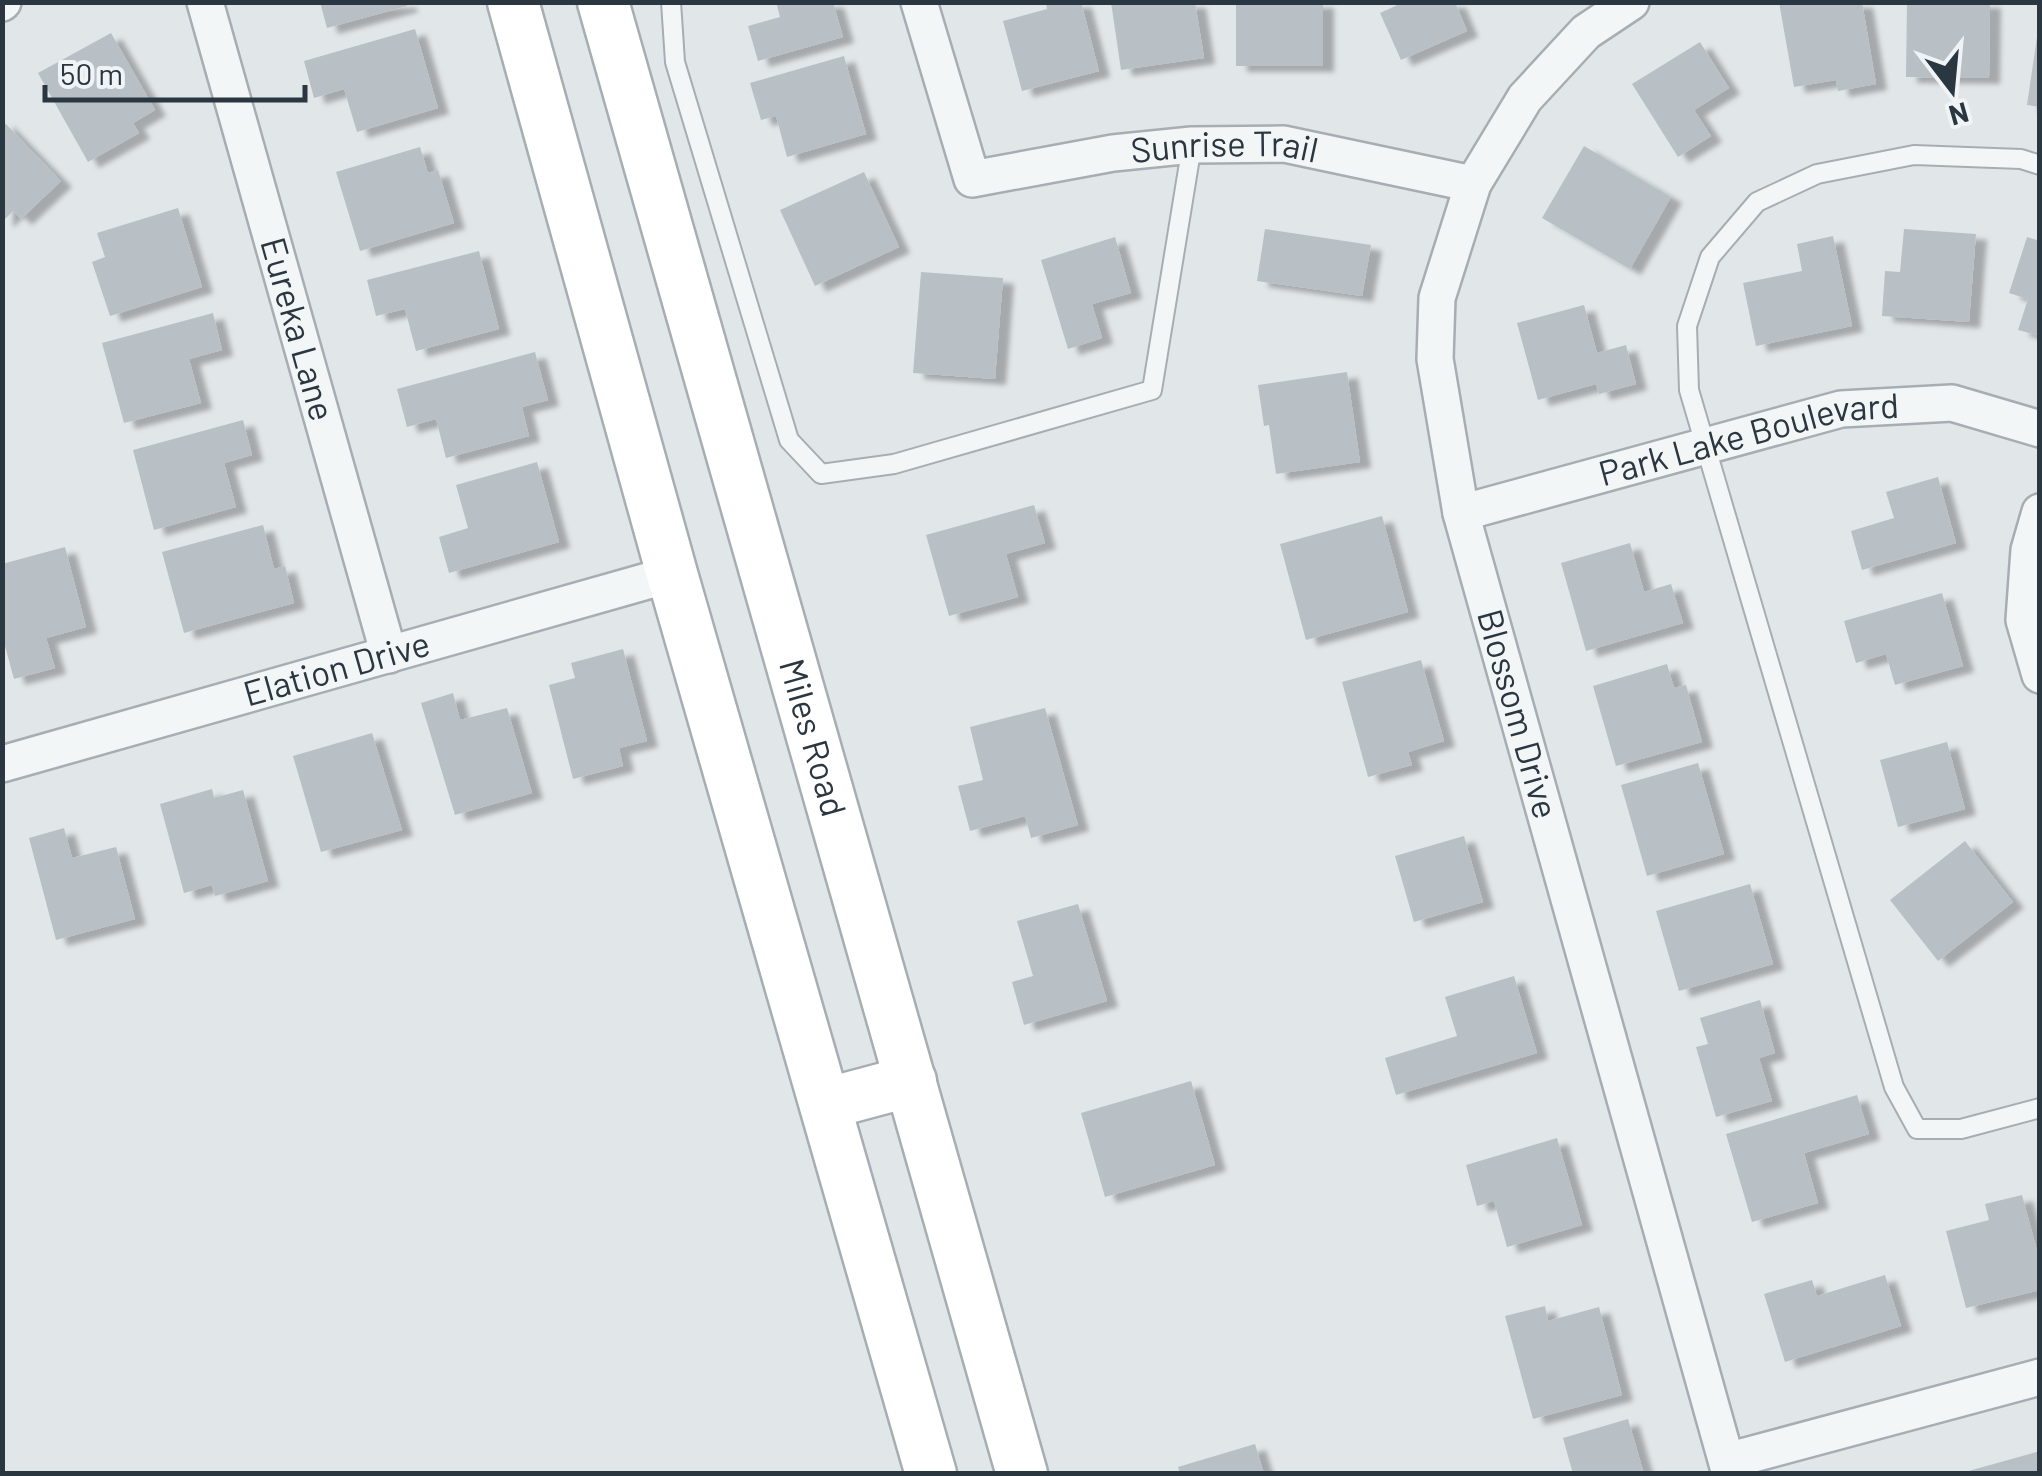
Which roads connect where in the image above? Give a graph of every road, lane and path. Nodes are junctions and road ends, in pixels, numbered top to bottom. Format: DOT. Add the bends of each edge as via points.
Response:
graph roads {
  1 [pos="205,2"];
  2 [pos="513,2"];
  3 [pos="603,2"];
  4 [pos="671,2"];
  5 [pos="919,2"];
  6 [pos="1631,2"];
  7 [pos="1192,145"];
  8 [pos="2040,165"];
  9 [pos="1473,184"];
  10 [pos="2040,429"];
  11 [pos="1705,446"];
  12 [pos="2040,512"];
  13 [pos="1462,513"];
  14 [pos="672,574"];
  15 [pos="389,654"];
  16 [pos="2040,676"];
  17 [pos="2,764"];
  18 [pos="911,1081"];
  19 [pos="825,1104"];
  20 [pos="2040,1108"];
  21 [pos="2040,1377"];
  22 [pos="1729,1467"];
  23 [pos="928,1472"];
  24 [pos="1022,1474"];
  1 -- 15 [label="street, Eureka Lane"];
  2 -- 14 [label="main road"];
  3 -- 18 [label="main road, Miles Road"];
  4 -- 7 [label="lane" via="675,62 789,440 821,474 894,464 1152,390"];
  5 -- 7 [label="street, Sunrise Trail" via="972,179 1113,152"];
  6 -- 9 [label="street, Blossom Drive" via="1586,32 1525,98"];
  7 -- 9 [label="street, Sunrise Trail" via="1284,144"];
  8 -- 11 [label="lane" via="1914,155 1817,174 1757,202 1710,256 1687,326 1689,390"];
  9 -- 13 [label="street, Blossom Drive" via="1437,298 1435,359"];
  10 -- 11 [label="street, Park Lake Boulevard" via="1952,403 1841,408"];
  11 -- 13 [label="street, Park Lake Boulevard"];
  11 -- 20 [label="lane" via="1894,1087 1917,1129 1961,1130"];
  12 -- 16 [label="street" via="2029,550 2024,620"];
  13 -- 22 [label="street, Blossom Drive"];
  14 -- 15 [label="street, Elation Drive"];
  14 -- 19 [label="main road"];
  15 -- 17 [label="street, Elation Drive"];
  18 -- 19 [label="main road"];
  18 -- 24 [label="main road, Miles Road"];
  19 -- 23 [label="main road"];
  21 -- 22 [label="street"];
}
